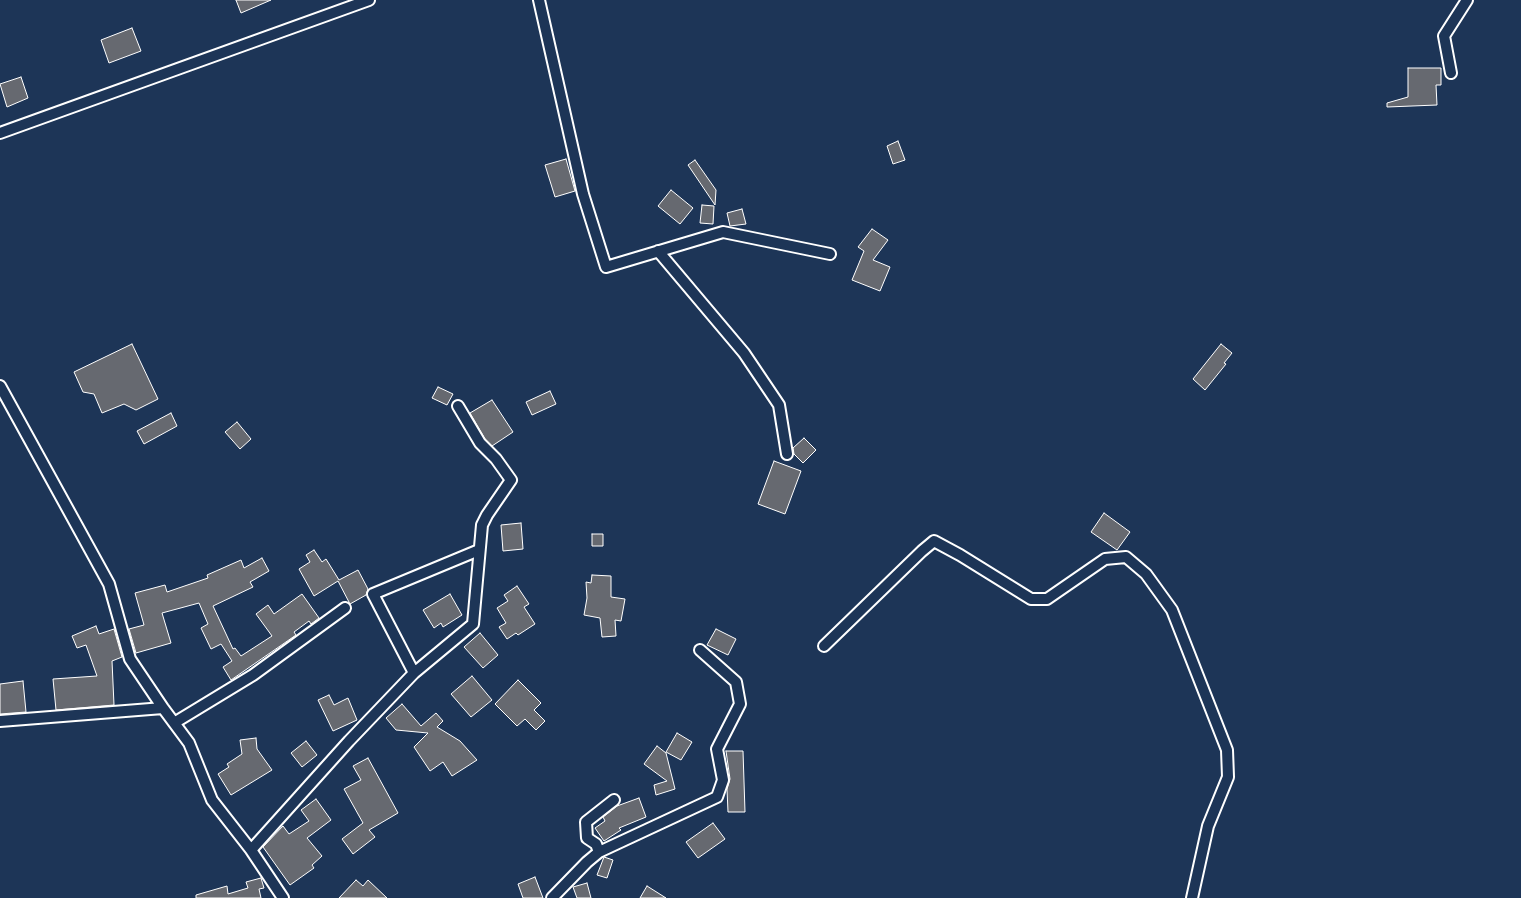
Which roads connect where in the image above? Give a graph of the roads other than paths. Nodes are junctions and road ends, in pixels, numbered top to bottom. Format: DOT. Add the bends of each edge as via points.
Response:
graph roads {
  1 [pos="369,0"];
  2 [pos="540,0"];
  3 [pos="1467,0"];
  4 [pos="1451,73"];
  5 [pos="0,133"];
  6 [pos="658,251"];
  7 [pos="830,254"];
  8 [pos="0,386"];
  9 [pos="458,406"];
  10 [pos="786,454"];
  11 [pos="480,550"];
  12 [pos="345,608"];
  13 [pos="824,646"];
  14 [pos="700,650"];
  15 [pos="414,673"];
  16 [pos="163,708"];
  17 [pos="0,721"];
  18 [pos="174,723"];
  19 [pos="614,800"];
  20 [pos="251,850"];
  21 [pos="598,852"];
  22 [pos="283,898"];
  23 [pos="552,898"];
  24 [pos="1192,898"];
  1 -- 5 [label="street"];
  2 -- 6 [label="street" via="583,194 606,267"];
  3 -- 4 [label="street" via="1444,36"];
  6 -- 7 [label="street" via="723,232"];
  6 -- 10 [label="street" via="744,353 779,405"];
  8 -- 16 [label="street" via="108,584 130,659"];
  9 -- 11 [label="street" via="480,443 511,480 482,526"];
  11 -- 15 [label="street" via="472,624"];
  11 -- 15 [label="street" via="373,594"];
  12 -- 18 [label="street" via="253,675"];
  13 -- 24 [label="street" via="934,541 1031,599 1047,599 1105,559 1126,557 1146,574 1172,610 1227,750 1228,777 1208,826"];
  14 -- 21 [label="street" via="736,682 740,704 717,749 722,780 717,797"];
  15 -- 20 [label="street"];
  16 -- 17 [label="street"];
  16 -- 18 [label="street"];
  18 -- 20 [label="street" via="189,742 212,800"];
  19 -- 21 [label="street" via="586,822 587,838 596,844"];
  20 -- 22 [label="street"];
  21 -- 23 [label="street"];
}
